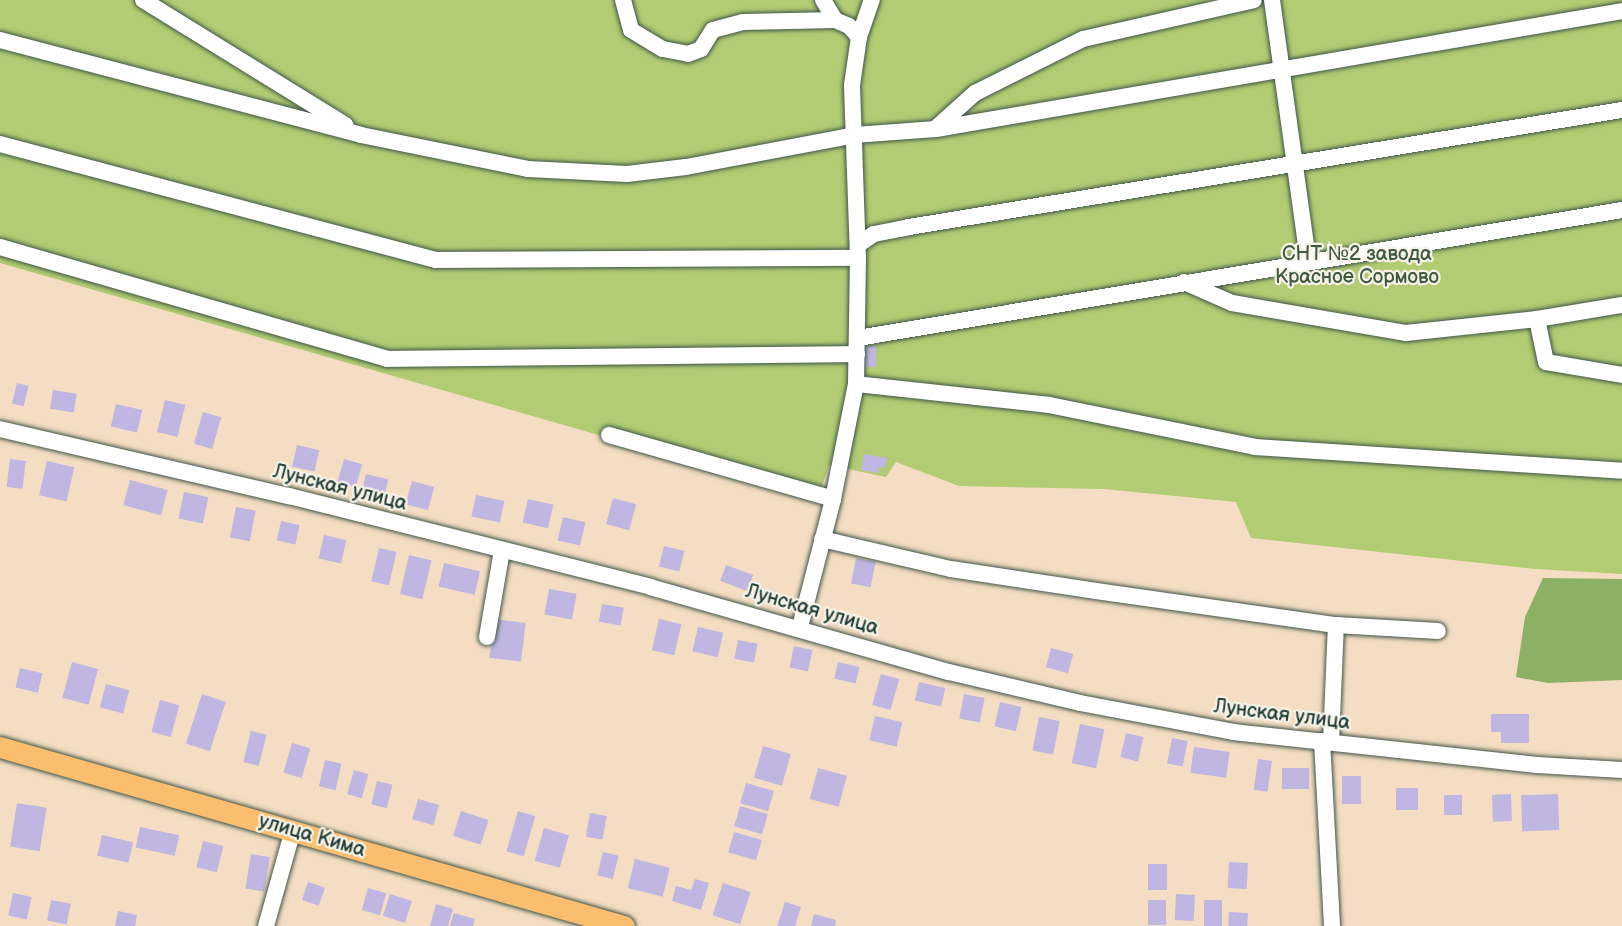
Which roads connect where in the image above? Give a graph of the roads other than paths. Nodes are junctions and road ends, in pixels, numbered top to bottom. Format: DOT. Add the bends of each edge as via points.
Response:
graph roads {
  1 [pos="143,0"];
  2 [pos="623,0"];
  3 [pos="823,0"];
  4 [pos="872,0"];
  5 [pos="1254,0"];
  6 [pos="1272,0"];
  7 [pos="1622,11"];
  8 [pos="835,20"];
  9 [pos="859,38"];
  10 [pos="0,40"];
  11 [pos="1280,67"];
  12 [pos="1622,110"];
  13 [pos="936,129"];
  14 [pos="361,135"];
  15 [pos="855,135"];
  16 [pos="0,144"];
  17 [pos="1292,166"];
  18 [pos="1622,210"];
  19 [pos="0,247"];
  20 [pos="858,251"];
  21 [pos="1308,261"];
  22 [pos="1183,282"];
  23 [pos="1622,305"];
  24 [pos="1537,319"];
  25 [pos="858,346"];
  26 [pos="1622,375"];
  27 [pos="856,384"];
  28 [pos="1,433"];
  29 [pos="609,435"];
  30 [pos="1622,471"];
  31 [pos="833,499"];
  32 [pos="822,539"];
  33 [pos="502,550"];
  34 [pos="1336,625"];
  35 [pos="800,627"];
  36 [pos="1438,631"];
  37 [pos="487,637"];
  38 [pos="1326,742"];
  39 [pos="0,747"];
  40 [pos="1622,770"];
  41 [pos="293,830"];
  42 [pos="266,926"];
  43 [pos="624,926"];
  44 [pos="1332,926"];
  1 -- 14 [label="street"];
  2 -- 8 [label="street" via="631,30 663,49 688,54 701,49 713,30 743,22"];
  3 -- 8 [label="street"];
  4 -- 9 [label="street"];
  5 -- 13 [label="street" via="1083,39 975,93"];
  6 -- 11 [label="street"];
  7 -- 11 [label="street"];
  8 -- 9 [label="street" via="849,26"];
  9 -- 15 [label="street" via="852,85"];
  10 -- 14 [label="street"];
  11 -- 13 [label="street"];
  11 -- 17 [label="street"];
  12 -- 17 [label="street"];
  13 -- 15 [label="street"];
  14 -- 15 [label="street" via="528,169 576,174 627,174 686,167"];
  15 -- 20 [label="street"];
  16 -- 20 [label="street" via="436,260"];
  17 -- 20 [label="street" via="909,227 874,234"];
  17 -- 21 [label="street"];
  18 -- 21 [label="street"];
  19 -- 25 [label="street" via="387,359"];
  20 -- 25 [label="street"];
  21 -- 22 [label="street"];
  22 -- 24 [label="street" via="1232,303 1406,333"];
  22 -- 25 [label="street"];
  23 -- 24 [label="street"];
  24 -- 26 [label="street" via="1546,362"];
  25 -- 27 [label="street"];
  27 -- 30 [label="street" via="1049,405 1256,447"];
  27 -- 31 [label="street"];
  28 -- 33 [label="street, Лунская улица"];
  29 -- 31 [label="street"];
  31 -- 32 [label="street"];
  32 -- 34 [label="street" via="951,569"];
  32 -- 35 [label="street"];
  33 -- 35 [label="street, Лунская улица"];
  33 -- 37 [label="street"];
  34 -- 36 [label="street"];
  34 -- 38 [label="street"];
  35 -- 38 [label="street, Лунская улица" via="949,672 1080,704 1233,732"];
  38 -- 40 [label="street, Лунская улица" via="1537,765"];
  38 -- 44 [label="street"];
  39 -- 41 [label="main road, улица Кима"];
  41 -- 42 [label="street"];
  41 -- 43 [label="main road, улица Кима"];
}
